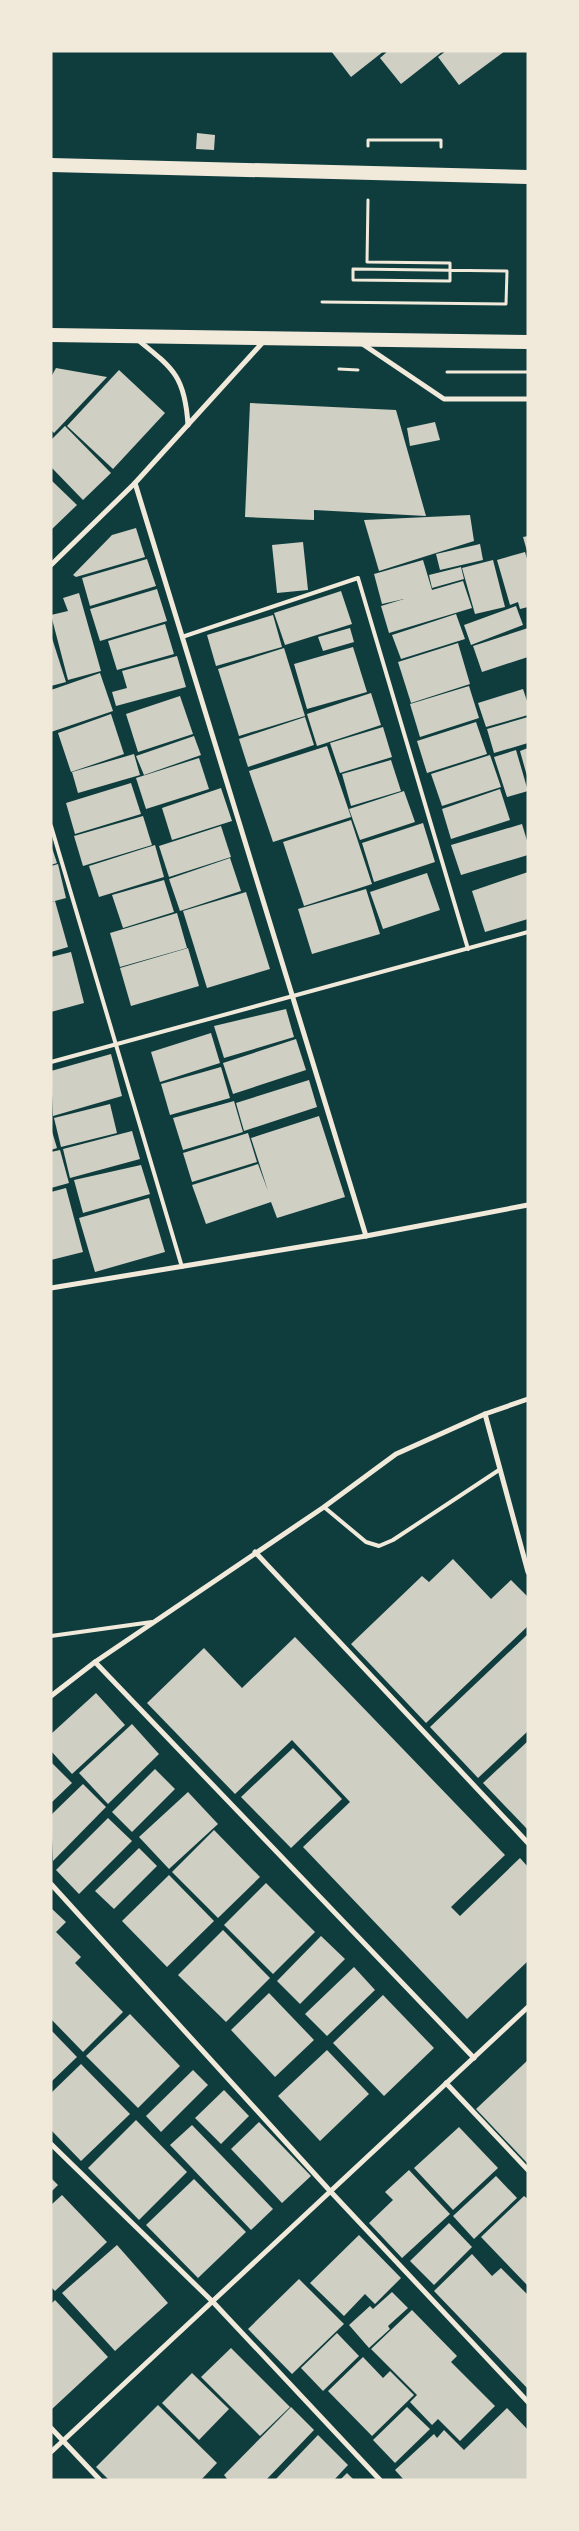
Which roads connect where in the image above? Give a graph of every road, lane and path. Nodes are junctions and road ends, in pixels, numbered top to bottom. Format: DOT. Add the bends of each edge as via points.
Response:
graph roads {
  1 [pos="368,149"];
  2 [pos="441,149"];
  3 [pos="51,166"];
  4 [pos="528,177"];
  5 [pos="368,196"];
  6 [pos="322,302"];
  7 [pos="51,335"];
  8 [pos="134,336"];
  9 [pos="268,337"];
  10 [pos="356,340"];
  11 [pos="528,342"];
  12 [pos="528,398"];
  13 [pos="188,426"];
  14 [pos="134,483"];
  15 [pos="51,565"];
  16 [pos="182,637"];
  17 [pos="51,826"];
  18 [pos="528,932"];
  19 [pos="468,948"];
  20 [pos="293,996"];
  21 [pos="116,1044"];
  22 [pos="51,1062"];
  23 [pos="528,1205"];
  24 [pos="366,1236"];
  25 [pos="182,1267"];
  26 [pos="51,1288"];
  27 [pos="528,1399"];
  28 [pos="485,1414"];
  29 [pos="499,1470"];
  30 [pos="324,1507"];
  31 [pos="255,1552"];
  32 [pos="528,1572"];
  33 [pos="154,1622"];
  34 [pos="51,1636"];
  35 [pos="96,1662"];
  36 [pos="51,1696"];
  37 [pos="528,1843"];
  38 [pos="51,1884"];
  39 [pos="528,2007"];
  40 [pos="474,2058"];
  41 [pos="446,2083"];
  42 [pos="51,2144"];
  43 [pos="528,2170"];
  44 [pos="331,2192"];
  45 [pos="213,2302"];
  46 [pos="528,2402"];
  47 [pos="51,2428"];
  48 [pos="63,2440"];
  49 [pos="51,2452"];
  50 [pos="100,2480"];
  51 [pos="380,2480"];
  1 -- 2 [label="path" via="368,140 441,140"];
  3 -- 4 [label="highway"];
  5 -- 6 [label="path" via="367,262 450,263 450,281 353,280 353,269 507,270 506,304"];
  7 -- 8 [label="highway"];
  8 -- 9 [label="highway"];
  8 -- 13 [label="street" via="170,365 186,404"];
  9 -- 10 [label="highway"];
  9 -- 13 [label="street"];
  10 -- 11 [label="highway"];
  10 -- 12 [label="street" via="444,398"];
  13 -- 14 [label="street"];
  14 -- 15 [label="street"];
  14 -- 16 [label="street"];
  16 -- 19 [label="lane" via="358,578"];
  16 -- 20 [label="street"];
  17 -- 21 [label="lane"];
  18 -- 19 [label="lane"];
  19 -- 20 [label="lane"];
  20 -- 21 [label="lane"];
  20 -- 24 [label="street"];
  21 -- 22 [label="lane"];
  21 -- 25 [label="lane"];
  23 -- 24 [label="street"];
  24 -- 25 [label="street"];
  25 -- 26 [label="street"];
  27 -- 28 [label="street"];
  28 -- 29 [label="street"];
  28 -- 30 [label="street" via="396,1454"];
  29 -- 30 [label="lane" via="380,1546 366,1542"];
  29 -- 32 [label="street"];
  30 -- 31 [label="street"];
  31 -- 33 [label="street"];
  31 -- 37 [label="street"];
  33 -- 34 [label="lane"];
  33 -- 35 [label="street"];
  35 -- 36 [label="street"];
  35 -- 40 [label="street"];
  38 -- 44 [label="street"];
  39 -- 40 [label="street"];
  40 -- 41 [label="street"];
  41 -- 43 [label="street"];
  41 -- 44 [label="street"];
  42 -- 45 [label="street"];
  44 -- 45 [label="street"];
  44 -- 46 [label="street"];
  45 -- 48 [label="street"];
  45 -- 51 [label="street"];
  47 -- 48 [label="street"];
  48 -- 49 [label="street"];
  48 -- 50 [label="street"];
}
